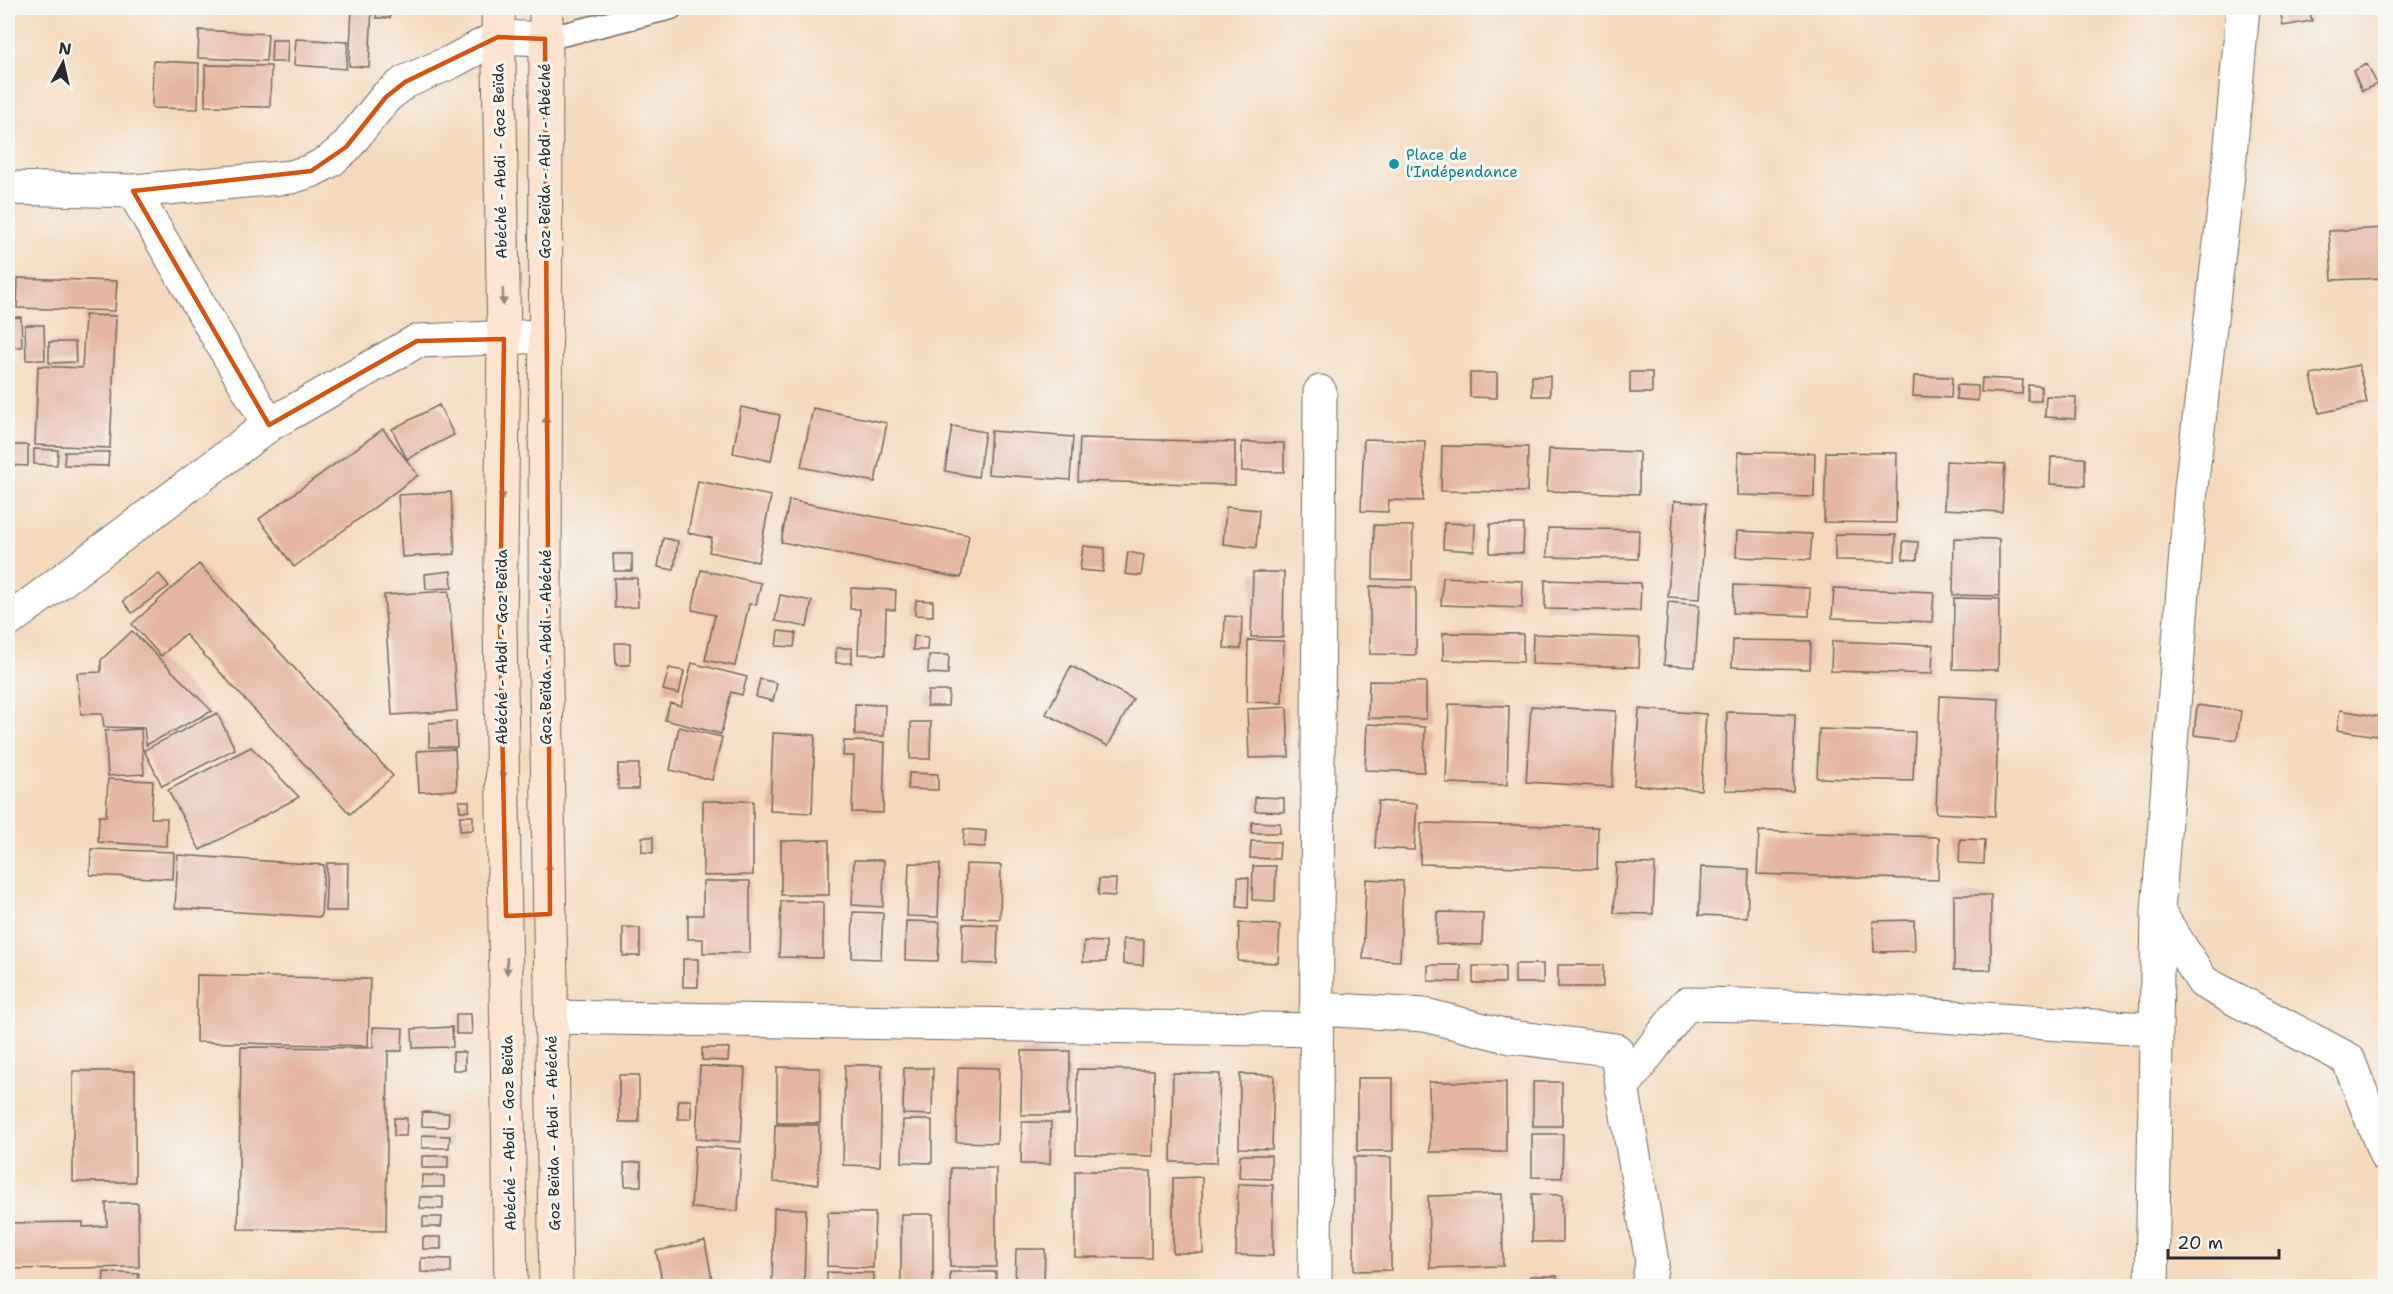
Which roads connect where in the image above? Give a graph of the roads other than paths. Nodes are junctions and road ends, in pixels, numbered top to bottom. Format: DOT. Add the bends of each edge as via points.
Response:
graph roads {
  1 [pos="671,8"];
  2 [pos="2243,8"];
  3 [pos="498,22"];
  4 [pos="545,23"];
  5 [pos="8,188"];
  6 [pos="133,191"];
  7 [pos="546,336"];
  8 [pos="504,339"];
  9 [pos="1320,392"];
  10 [pos="268,425"];
  11 [pos="8,621"];
  12 [pos="2158,911"];
  13 [pos="550,914"];
  14 [pos="506,916"];
  15 [pos="551,1017"];
  16 [pos="1316,1019"];
  17 [pos="2156,1029"];
  18 [pos="1622,1088"];
  19 [pos="2385,1156"];
  20 [pos="512,1287"];
  21 [pos="556,1287"];
  22 [pos="1315,1287"];
  23 [pos="1648,1287"];
  24 [pos="2152,1287"];
  1 -- 4 [label="lane"];
  2 -- 12 [label="street" via="2229,167 2191,488"];
  3 -- 4 [label="street"];
  3 -- 6 [label="street" via="451,62 405,82 386,97 346,147 311,171 291,177"];
  3 -- 8 [label="main road, Abéché - Abdi - Goz Beïda, one-way"];
  4 -- 7 [label="main road, Goz Beïda - Abdi - Abéché"];
  5 -- 6 [label="street"];
  6 -- 10 [label="street"];
  7 -- 8 [label="street"];
  13 -- 7 [label="main road, Goz Beïda - Abdi - Abéché, one-way" via="545,627"];
  8 -- 10 [label="street" via="417,341"];
  8 -- 14 [label="main road, Abéché - Abdi - Goz Beïda, one-way" via="500,625"];
  9 -- 16 [label="street"];
  10 -- 11 [label="street"];
  12 -- 17 [label="street"];
  12 -- 19 [label="street" via="2203,982 2348,1059"];
  13 -- 14 [label="main road"];
  13 -- 15 [label="main road, Goz Beïda - Abdi - Abéché"];
  14 -- 20 [label="main road, Abéché - Abdi - Goz Beïda, one-way"];
  15 -- 16 [label="street"];
  15 -- 21 [label="main road, Goz Beïda - Abdi - Abéché"];
  16 -- 18 [label="street" via="1425,1015 1511,1036 1616,1050"];
  16 -- 22 [label="street"];
  17 -- 18 [label="street" via="1754,1004 1686,1004"];
  17 -- 24 [label="street"];
  18 -- 23 [label="street" via="1652,1262"];
}
